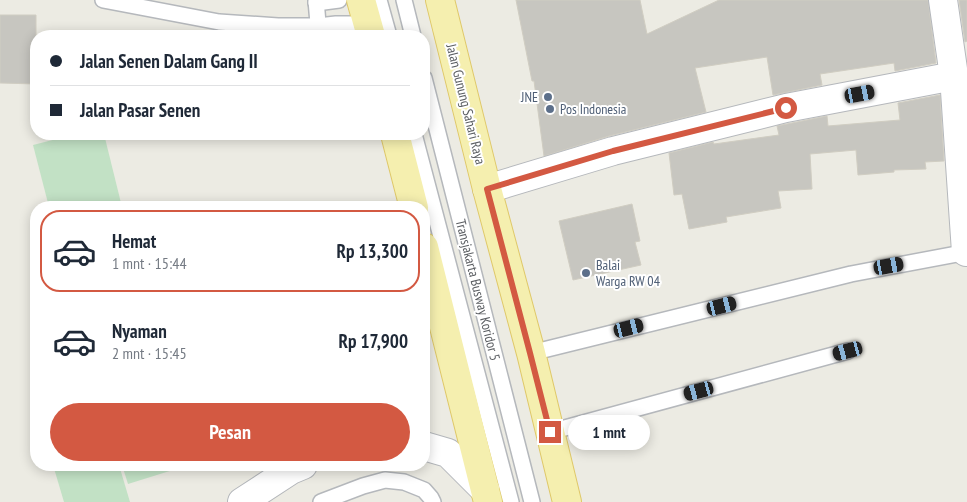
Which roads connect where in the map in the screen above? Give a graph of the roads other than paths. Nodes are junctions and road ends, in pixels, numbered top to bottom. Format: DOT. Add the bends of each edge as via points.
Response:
graph roads {
  1 [pos="103,0"];
  2 [pos="340,0"];
  3 [pos="404,0"];
  4 [pos="440,0"];
  5 [pos="943,0"];
  6 [pos="316,2"];
  7 [pos="373,19"];
  8 [pos="310,30"];
  9 [pos="318,30"];
  10 [pos="321,30"];
  11 [pos="412,30"];
  12 [pos="954,76"];
  13 [pos="430,102"];
  14 [pos="397,140"];
  15 [pos="416,140"];
  16 [pos="487,189"];
  17 [pos="412,201"];
  18 [pos="966,252"];
  19 [pos="430,271"];
  20 [pos="848,351"];
  21 [pos="530,353"];
  22 [pos="550,432"];
  23 [pos="430,448"];
  24 [pos="289,471"];
  25 [pos="487,496"];
  26 [pos="242,502"];
  27 [pos="321,502"];
  28 [pos="433,502"];
  29 [pos="511,502"];
  30 [pos="532,502"];
  31 [pos="567,502"];
  1 -- 8 [label="lane" via="219,22"];
  2 -- 6 [label="lane"];
  3 -- 11 [label="lane"];
  4 -- 16 [label="main road, Jalan Gunung Sahari Raya"];
  5 -- 12 [label="street"];
  6 -- 9 [label="lane"];
  7 -- 10 [label="lane" via="336,24"];
  12 -- 16 [label="street" via="786,108 613,151"];
  12 -- 18 [label="street"];
  13 -- 30 [label="lane, Transjakarta Busway Koridor 5"];
  14 -- 17 [label="main road"];
  15 -- 29 [label="lane, Transjakarta Busway Koridor 5"];
  16 -- 21 [label="main road, Jalan Gunung Sahari Raya"];
  18 -- 21 [label="lane" via="851,274"];
  19 -- 25 [label="main road"];
  20 -- 22 [label="lane"];
  21 -- 22 [label="main road, Jalan Gunung Sahari Raya"];
  22 -- 31 [label="main road, Jalan Gunung Sahari Raya"];
  23 -- 25 [label="street" via="448,453"];
  24 -- 26 [label="street"];
  27 -- 28 [label="lane" via="385,480 404,482 424,490"];
}
